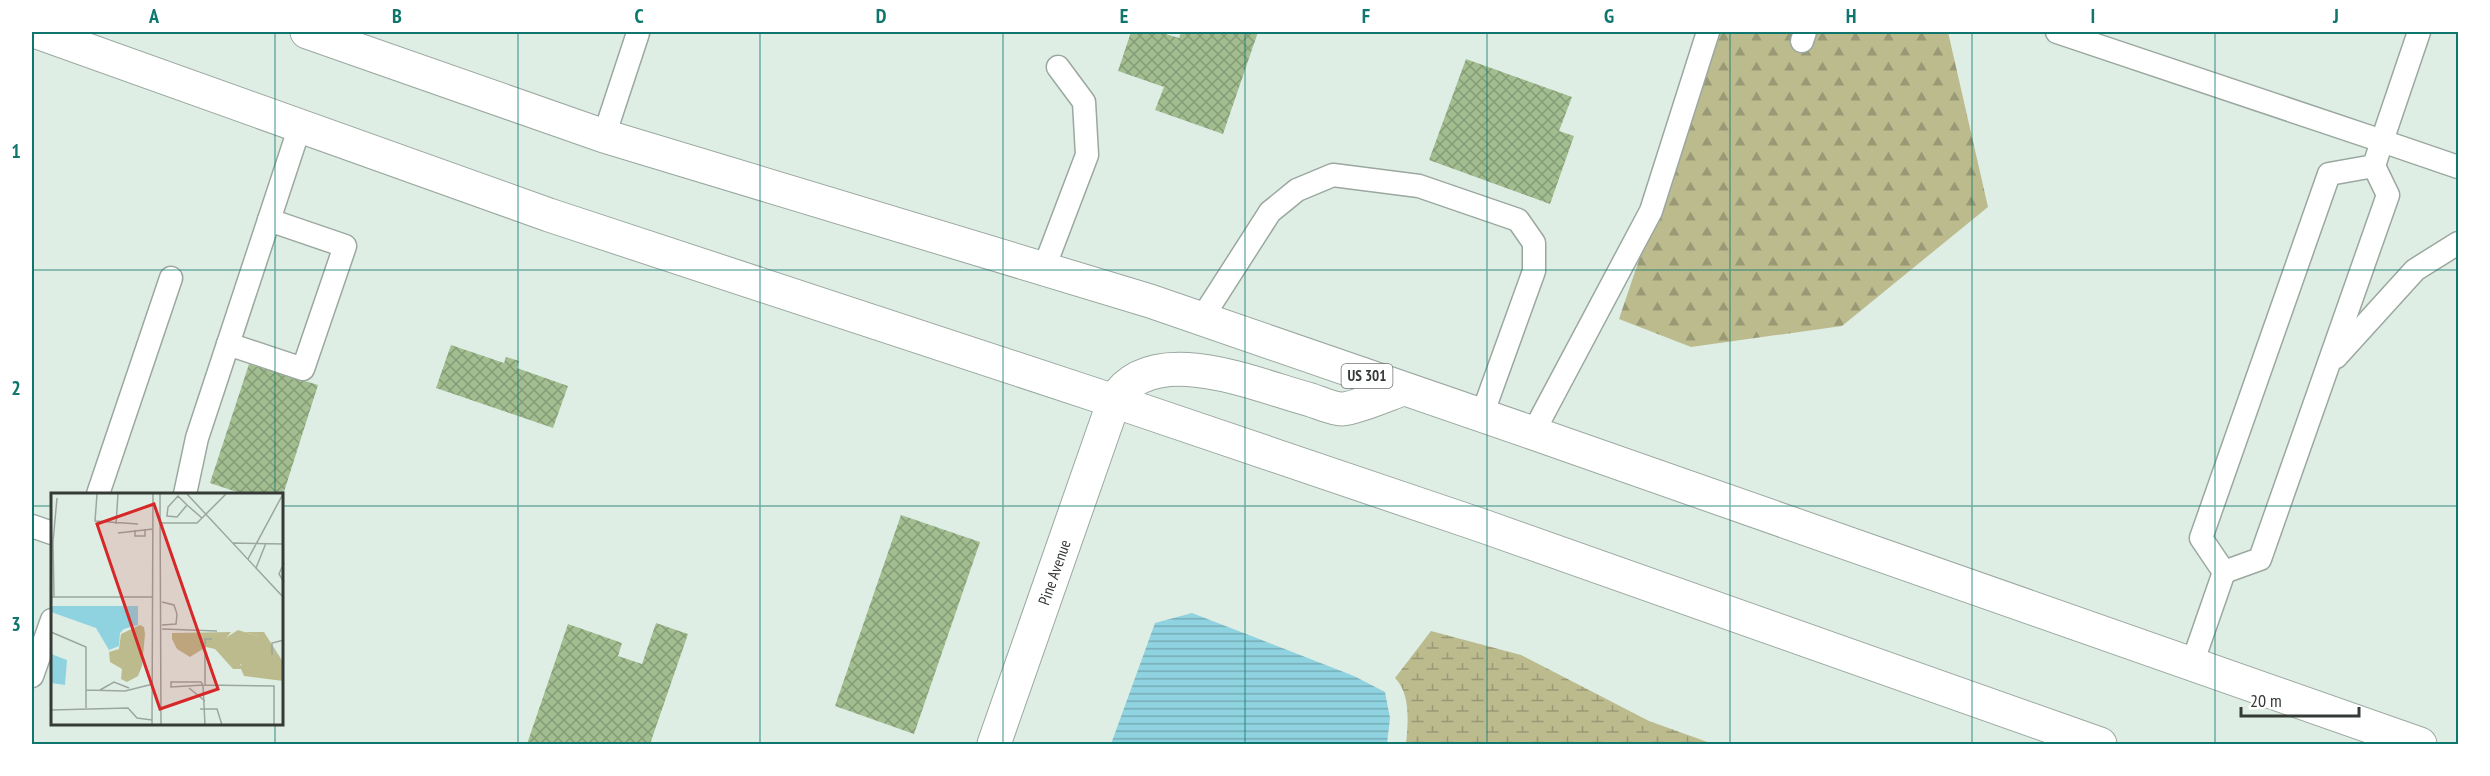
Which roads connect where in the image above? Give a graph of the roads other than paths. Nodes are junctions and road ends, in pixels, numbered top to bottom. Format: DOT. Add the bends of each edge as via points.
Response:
graph roads {
  1 [pos="37,32"];
  2 [pos="307,32"];
  3 [pos="1708,32"];
  4 [pos="2057,32"];
  5 [pos="2419,32"];
  6 [pos="638,33"];
  7 [pos="1058,67"];
  8 [pos="300,126"];
  9 [pos="604,136"];
  10 [pos="2382,141"];
  11 [pos="2374,166"];
  12 [pos="2458,167"];
  13 [pos="269,220"];
  14 [pos="2458,243"];
  15 [pos="1044,268"];
  16 [pos="171,278"];
  17 [pos="1202,318"];
  18 [pos="228,344"];
  19 [pos="2328,368"];
  20 [pos="1403,389"];
  21 [pos="1114,400"];
  22 [pos="1482,415"];
  23 [pos="1533,433"];
  24 [pos="98,493"];
  25 [pos="185,493"];
  26 [pos="32,526"];
  27 [pos="51,532"];
  28 [pos="2224,572"];
  29 [pos="51,623"];
  30 [pos="2192,664"];
  31 [pos="32,676"];
  32 [pos="994,744"];
  33 [pos="2100,744"];
  34 [pos="2420,744"];
  1 -- 8 [label="main road"];
  2 -- 9 [label="main road, US 301"];
  3 -- 23 [label="lane" via="1651,211"];
  4 -- 10 [label="lane"];
  5 -- 10 [label="lane"];
  6 -- 9 [label="lane"];
  7 -- 15 [label="lane" via="1084,102 1087,155"];
  8 -- 13 [label="lane"];
  8 -- 21 [label="main road" via="549,215"];
  9 -- 15 [label="main road, US 301"];
  10 -- 11 [label="lane"];
  10 -- 12 [label="lane"];
  11 -- 19 [label="lane" via="2388,195"];
  11 -- 28 [label="lane" via="2329,174 2200,538"];
  13 -- 18 [label="lane"];
  13 -- 18 [label="lane" via="345,246 303,369"];
  14 -- 19 [label="lane" via="2415,270"];
  15 -- 17 [label="main road, US 301"];
  16 -- 24 [label="lane"];
  17 -- 20 [label="main road, US 301"];
  17 -- 22 [label="lane" via="1269,212 1297,190 1333,175 1419,186 1518,220 1534,243 1534,271"];
  18 -- 25 [label="lane" via="197,438"];
  19 -- 28 [label="lane" via="2260,559"];
  20 -- 21 [label="main road" via="1342,409 1225,375 1178,367 1148,374 1122,387"];
  20 -- 22 [label="main road, US 301"];
  21 -- 32 [label="main road, Pine Avenue"];
  21 -- 33 [label="main road"];
  22 -- 23 [label="main road, US 301"];
  23 -- 30 [label="main road, US 301"];
  26 -- 27 [label="lane"];
  28 -- 30 [label="lane"];
  29 -- 31 [label="lane"];
  30 -- 34 [label="main road, US 301"];
}
